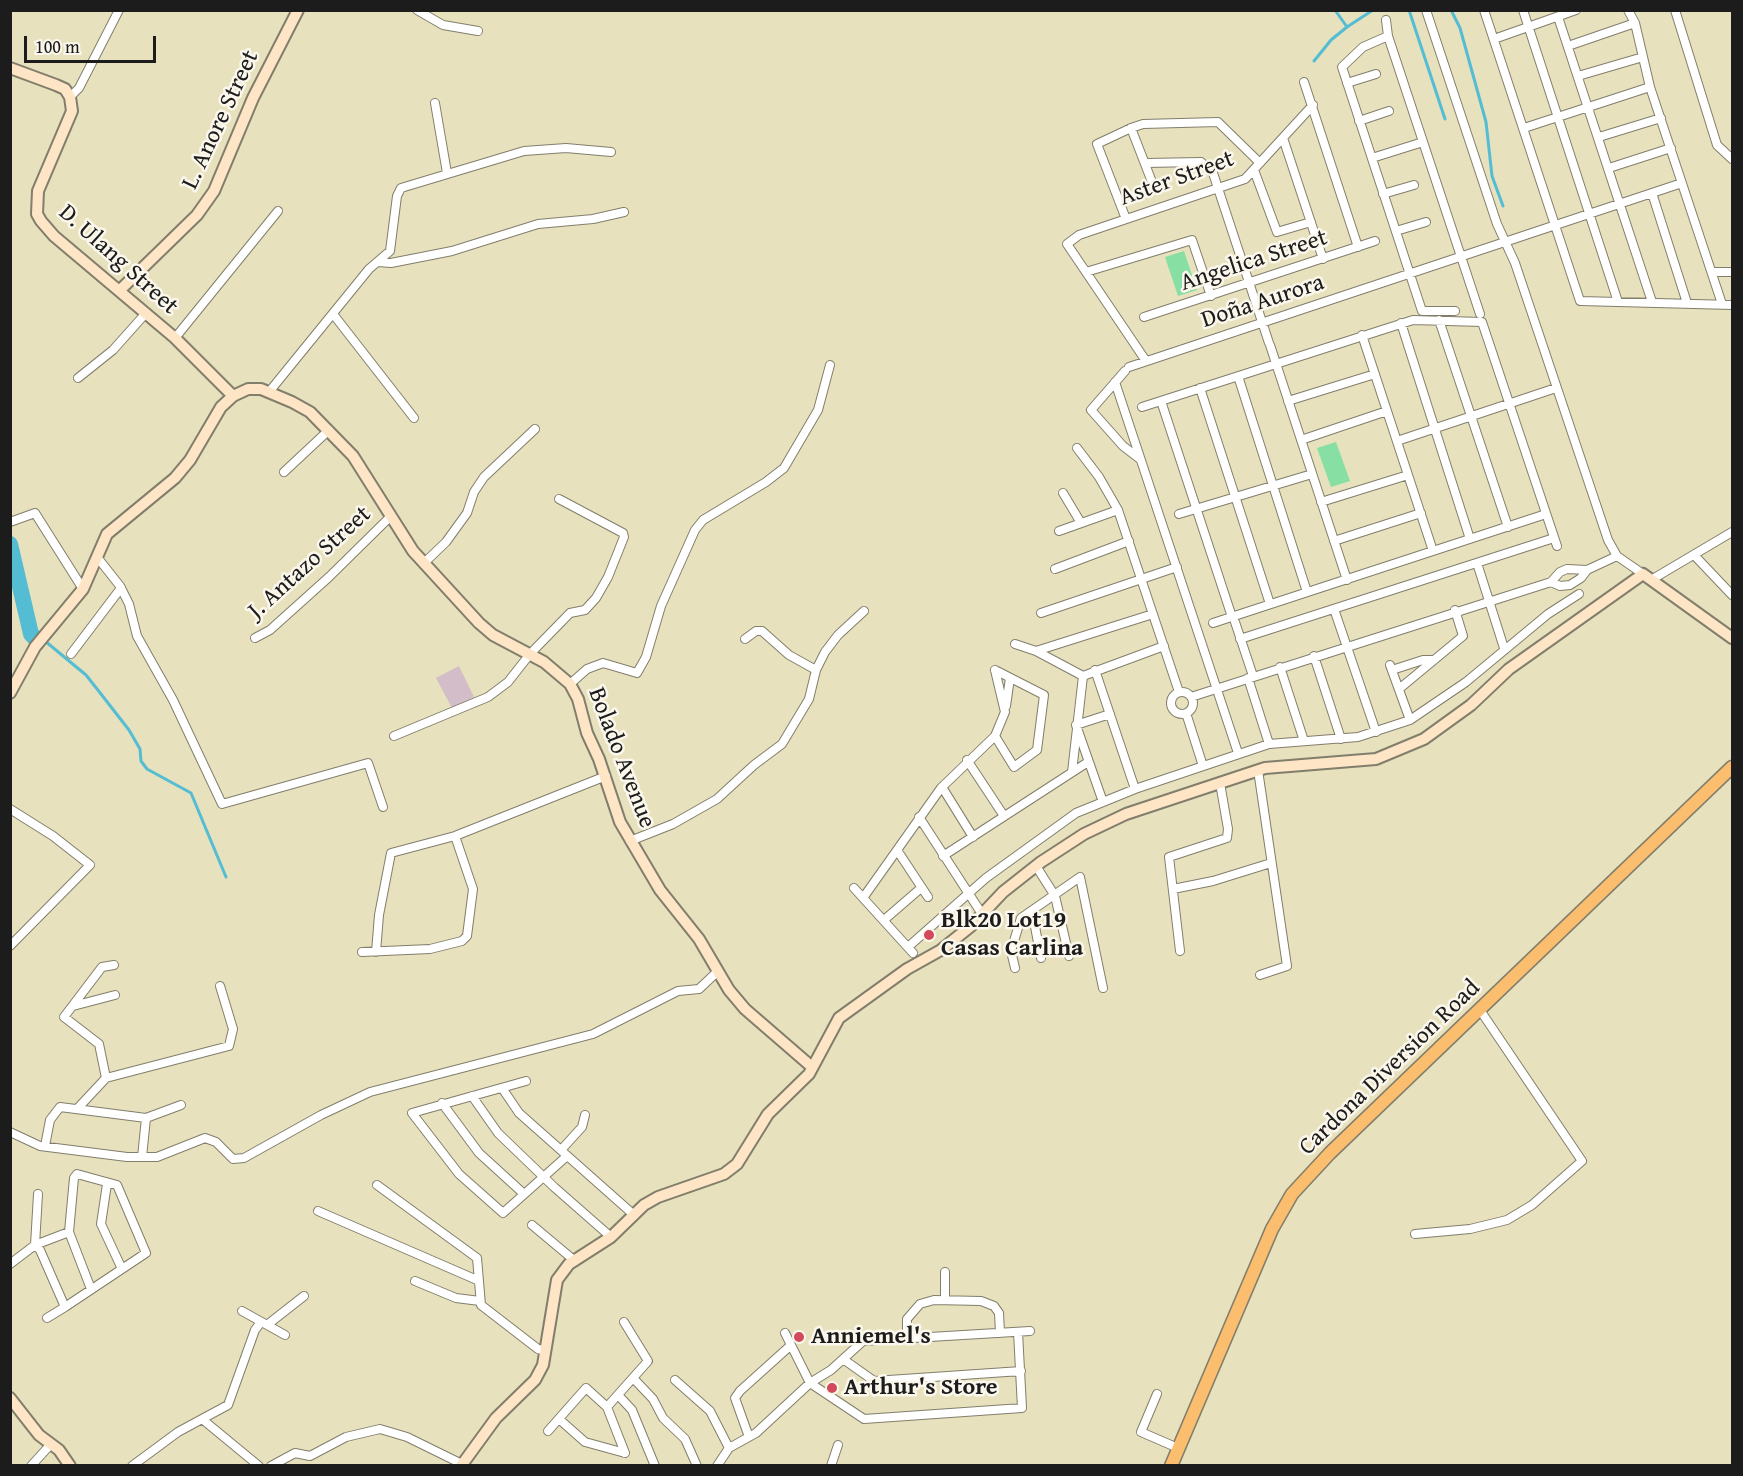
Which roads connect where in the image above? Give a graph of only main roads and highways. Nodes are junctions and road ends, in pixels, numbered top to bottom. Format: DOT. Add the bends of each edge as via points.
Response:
graph roads {
  1 [pos="1732,766"];
  2 [pos="1171,1466"];
  1 -- 2 [label="main road, Cardona Diversion Road" via="1292,1194 1272,1229"];
}
